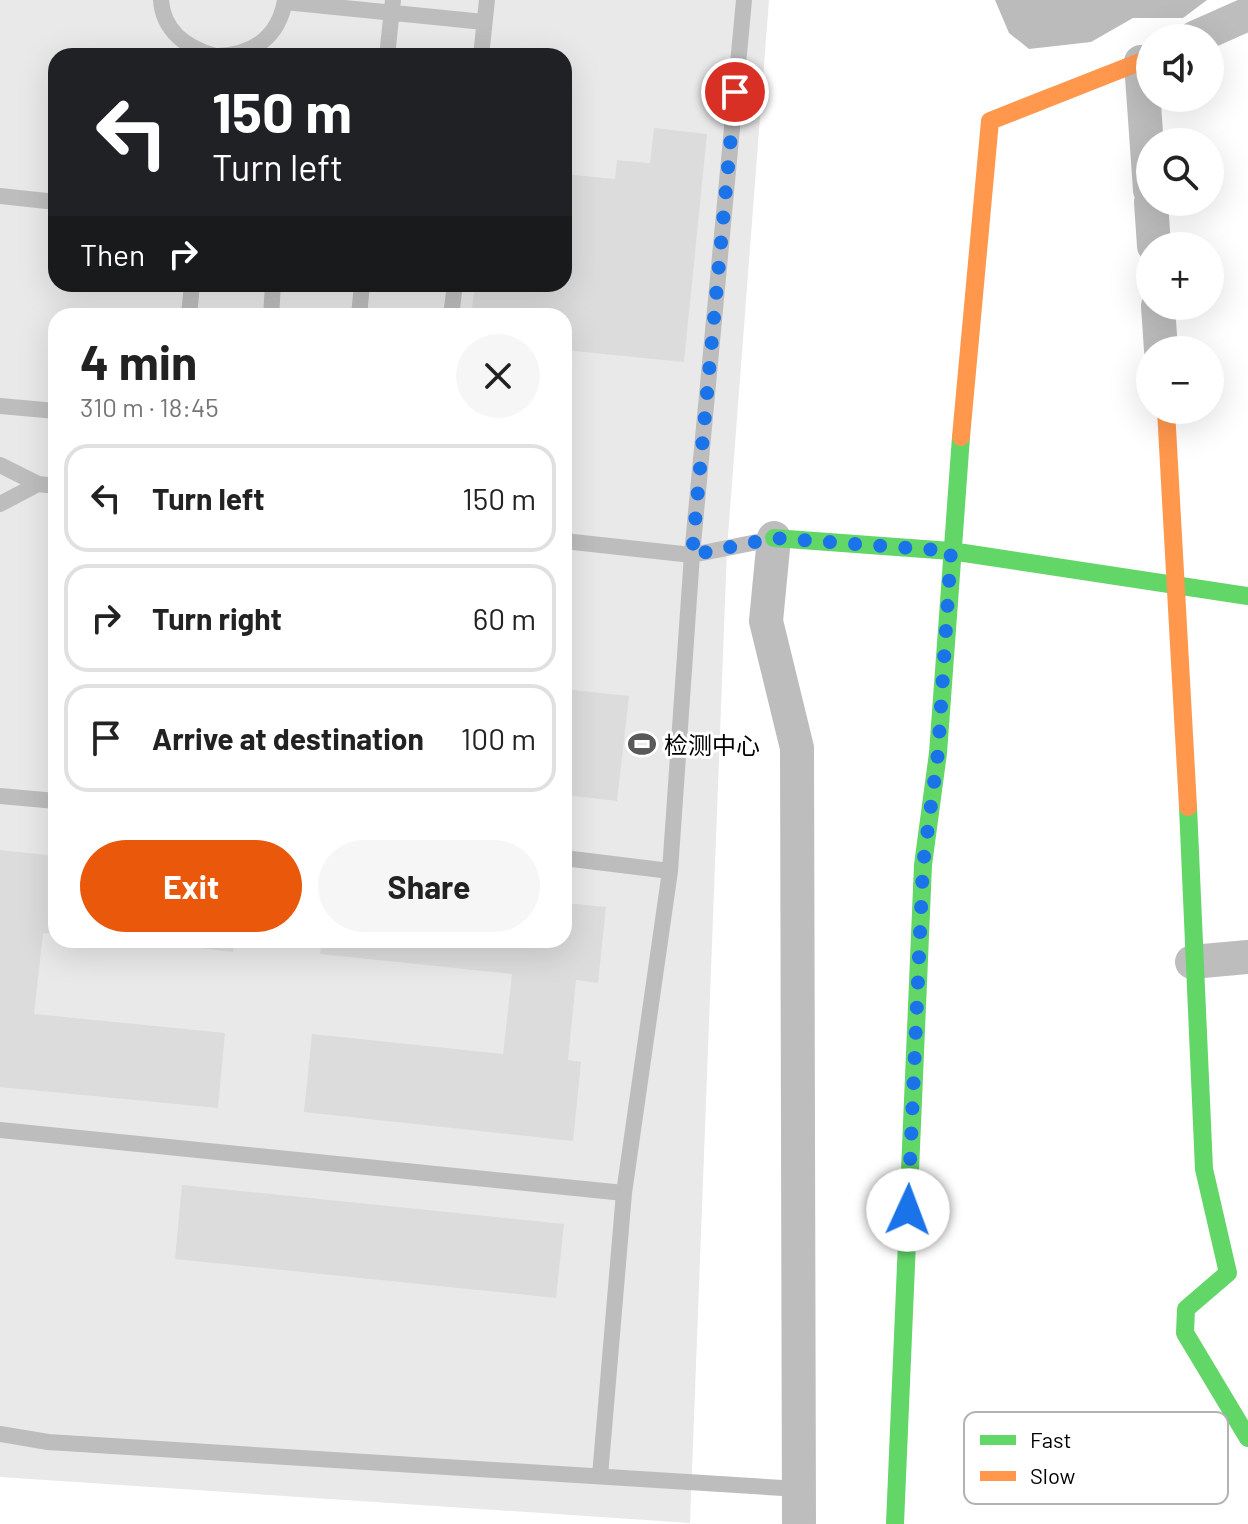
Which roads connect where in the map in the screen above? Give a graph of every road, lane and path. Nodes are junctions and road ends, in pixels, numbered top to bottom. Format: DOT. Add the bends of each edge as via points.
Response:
graph roads {
  1 [pos="161,0"];
  2 [pos="487,0"];
  3 [pos="744,0"];
  4 [pos="285,1"];
  5 [pos="393,6"];
  6 [pos="1248,14"];
  7 [pos="484,22"];
  8 [pos="1224,25"];
  9 [pos="192,48"];
  10 [pos="254,48"];
  11 [pos="388,48"];
  12 [pos="482,48"];
  13 [pos="1136,64"];
  14 [pos="0,196"];
  15 [pos="48,198"];
  16 [pos="0,406"];
  17 [pos="48,410"];
  18 [pos="1167,424"];
  19 [pos="0,465"];
  20 [pos="38,484"];
  21 [pos="48,485"];
  22 [pos="0,504"];
  23 [pos="774,538"];
  24 [pos="572,542"];
  25 [pos="951,551"];
  26 [pos="692,555"];
  27 [pos="1178,586"];
  28 [pos="1248,596"];
  29 [pos="0,796"];
  30 [pos="48,800"];
  31 [pos="572,859"];
  32 [pos="670,871"];
  33 [pos="1248,957"];
  34 [pos="1192,962"];
  35 [pos="0,1130"];
  36 [pos="624,1193"];
  37 [pos="0,1434"];
  38 [pos="1248,1438"];
  39 [pos="600,1476"];
  40 [pos="799,1489"];
  41 [pos="799,1524"];
  42 [pos="895,1524"];
  1 -- 9 [label="lane" via="168,24"];
  2 -- 7 [label="lane"];
  3 -- 26 [label="lane"];
  4 -- 5 [label="lane"];
  4 -- 10 [label="lane" via="280,21"];
  5 -- 7 [label="lane"];
  5 -- 11 [label="lane"];
  6 -- 8 [label="street"];
  7 -- 12 [label="lane"];
  13 -- 25 [label="street" via="990,121"];
  14 -- 15 [label="lane"];
  16 -- 17 [label="lane"];
  18 -- 27 [label="street"];
  19 -- 20 [label="lane"];
  20 -- 21 [label="lane"];
  20 -- 22 [label="lane"];
  23 -- 25 [label="street"];
  23 -- 26 [label="lane"];
  23 -- 40 [label="street" via="766,621 797,748"];
  24 -- 26 [label="lane"];
  25 -- 27 [label="street"];
  25 -- 42 [label="street" via="938,753 923,865"];
  26 -- 32 [label="lane"];
  27 -- 28 [label="street"];
  27 -- 34 [label="street"];
  29 -- 30 [label="lane"];
  31 -- 32 [label="lane"];
  32 -- 36 [label="lane"];
  33 -- 34 [label="street"];
  34 -- 38 [label="street" via="1204,1169 1228,1273 1186,1309 1185,1333"];
  35 -- 36 [label="lane"];
  36 -- 39 [label="lane"];
  37 -- 39 [label="lane" via="48,1442"];
  39 -- 40 [label="lane"];
  40 -- 41 [label="street"];
}
